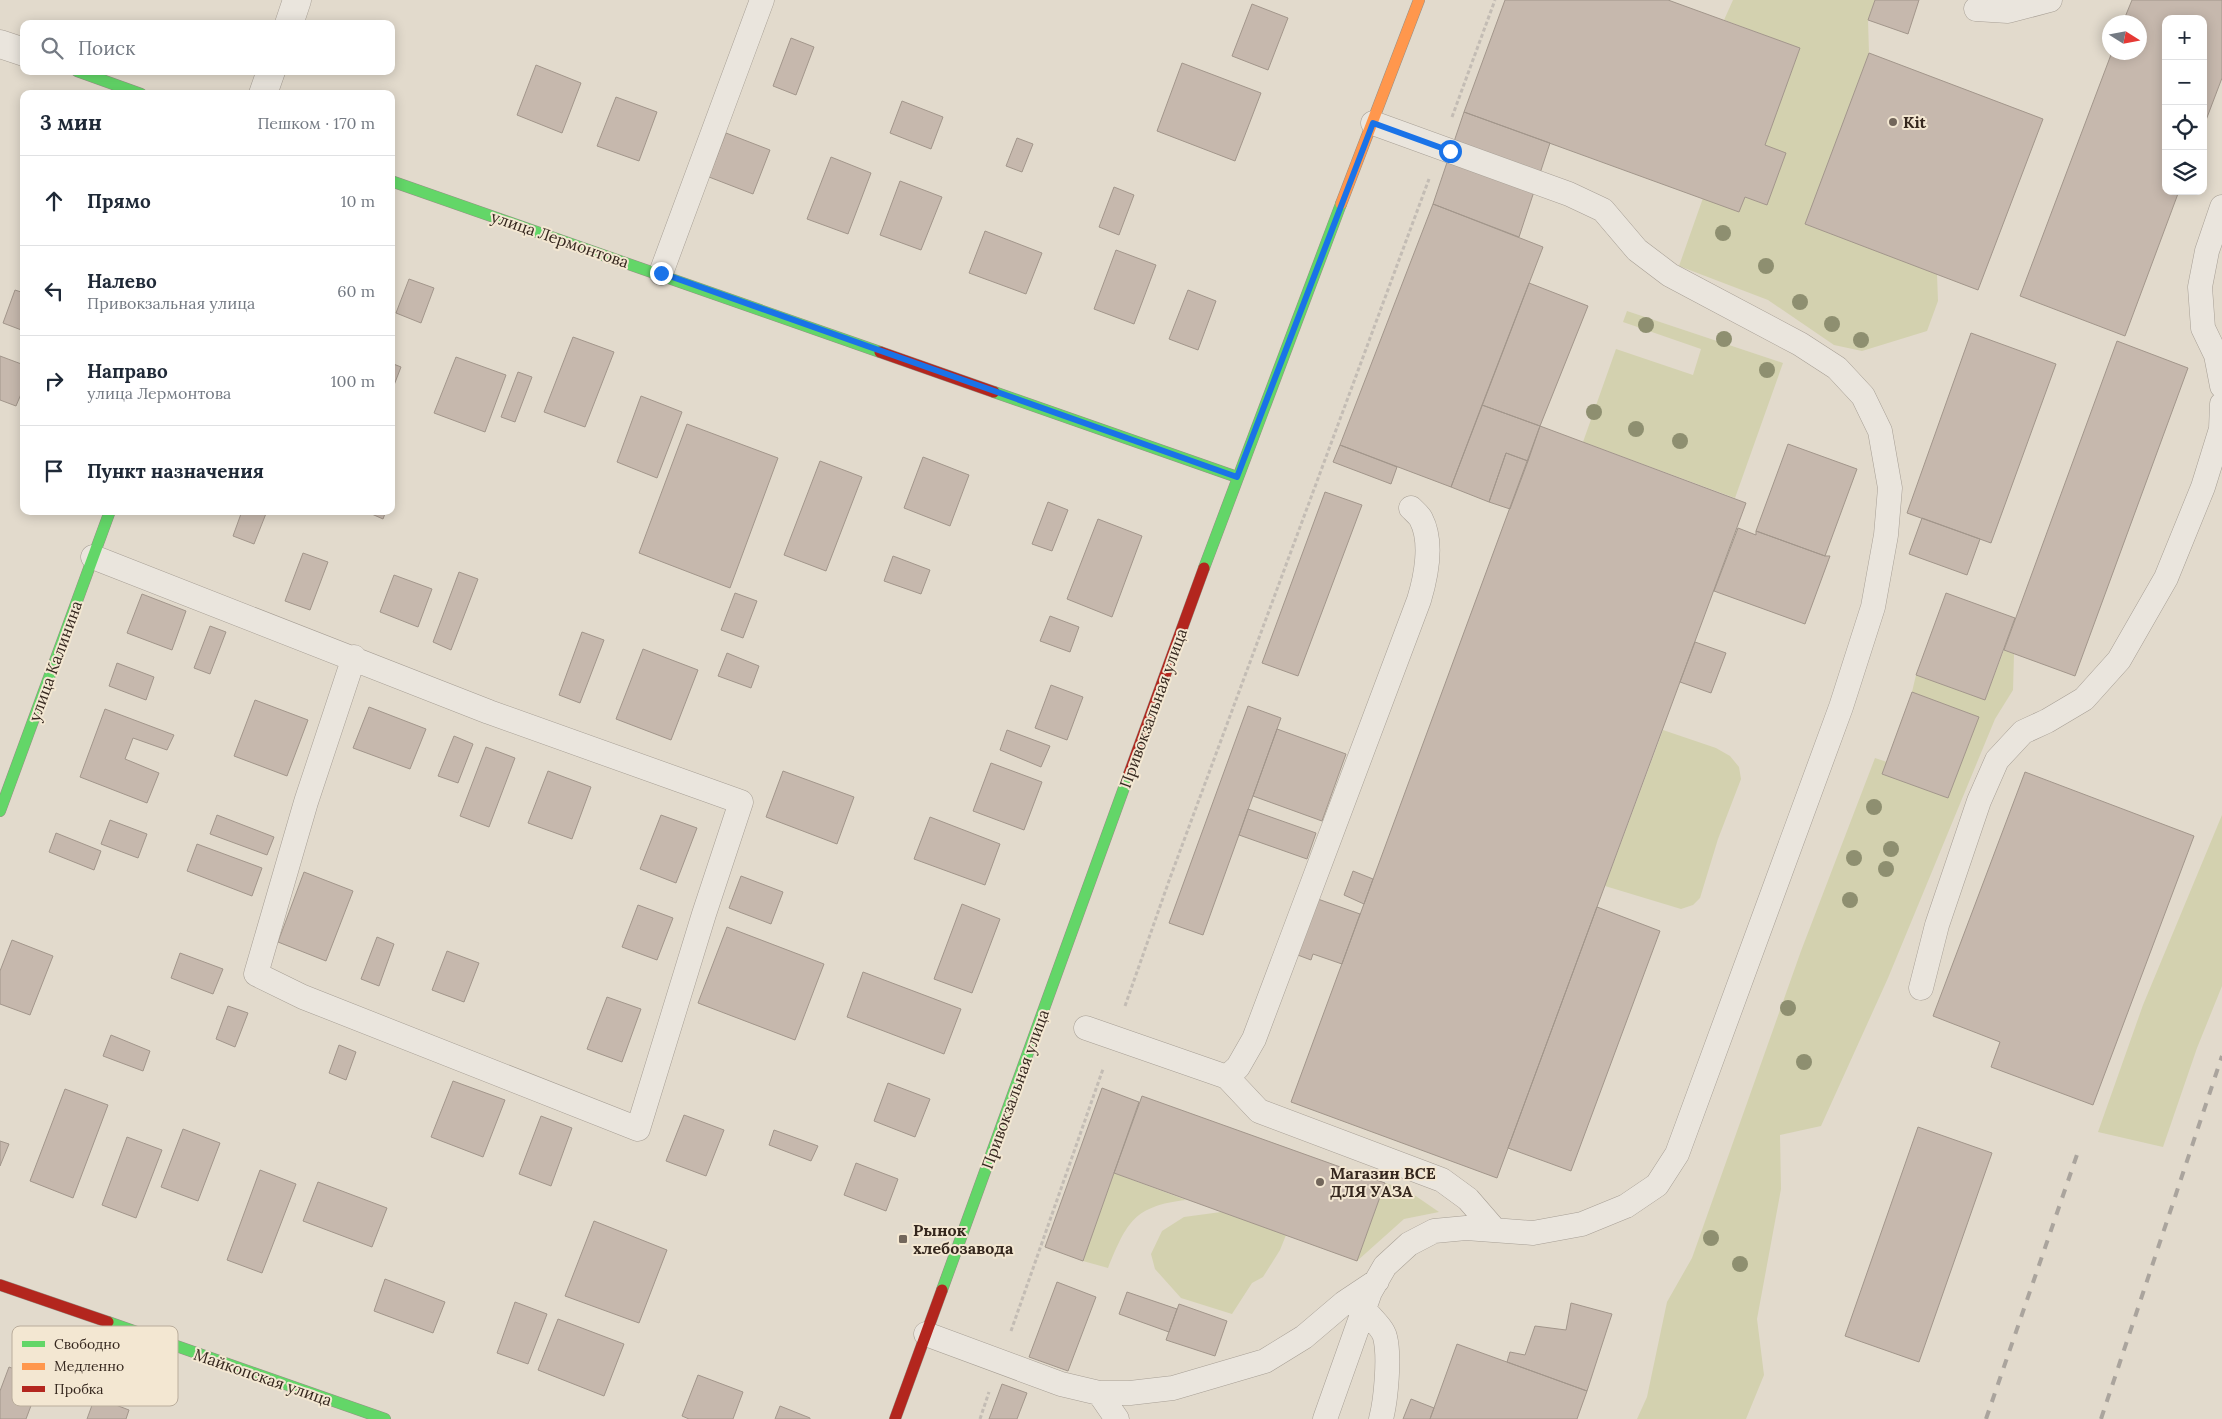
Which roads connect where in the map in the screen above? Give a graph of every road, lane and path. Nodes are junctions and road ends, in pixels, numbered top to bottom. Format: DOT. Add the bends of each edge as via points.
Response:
graph roads {
  1 [pos="297,0"];
  2 [pos="762,0"];
  3 [pos="1419,0"];
  4 [pos="1495,0"];
  5 [pos="2050,0"];
  6 [pos="1976,9"];
  7 [pos="290,20"];
  8 [pos="0,44"];
  9 [pos="20,51"];
  10 [pos="88,75"];
  11 [pos="270,75"];
  12 [pos="130,90"];
  13 [pos="264,90"];
  14 [pos="1373,123"];
  15 [pos="1440,147"];
  16 [pos="395,182"];
  17 [pos="2222,207"];
  18 [pos="661,273"];
  19 [pos="2222,386"];
  20 [pos="2222,404"];
  21 [pos="1237,477"];
  22 [pos="1411,508"];
  23 [pos="109,515"];
  24 [pos="93,557"];
  25 [pos="354,657"];
  26 [pos="0,811"];
  27 [pos="1921,988"];
  28 [pos="1086,1028"];
  29 [pos="1114,1038"];
  30 [pos="1228,1077"];
  31 [pos="1494,1229"];
  32 [pos="1377,1281"];
  33 [pos="0,1285"];
  34 [pos="1364,1309"];
  35 [pos="118,1326"];
  36 [pos="926,1334"];
  37 [pos="178,1347"];
  38 [pos="1000,1362"];
  39 [pos="1099,1393"];
  40 [pos="385,1419"];
  41 [pos="896,1419"];
  42 [pos="980,1419"];
  43 [pos="1117,1419"];
  44 [pos="1325,1419"];
  45 [pos="1381,1419"];
  1 -- 7 [label="street"];
  2 -- 18 [label="lane"];
  3 -- 14 [label="street, Привокзальная улица"];
  4 -- 15 [label="path"];
  5 -- 6 [label="lane" via="2008,11"];
  8 -- 9 [label="street"];
  10 -- 12 [label="street"];
  11 -- 13 [label="street"];
  14 -- 15 [label="lane"];
  14 -- 21 [label="street, Привокзальная улица"];
  15 -- 29 [label="path"];
  15 -- 31 [label="lane" via="1570,194 1603,210 1637,250 1670,275 1800,344 1837,368 1863,396 1880,431 1890,488 1886,535 1873,608 1841,707 1677,1154 1657,1185 1617,1210 1582,1224 1533,1233"];
  16 -- 18 [label="street, улица Лермонтова"];
  17 -- 19 [label="lane" via="2207,251 2200,287 2203,328 2216,355"];
  18 -- 21 [label="street, улица Лермонтова"];
  20 -- 27 [label="lane" via="2220,429 2203,487 2166,578 2119,660 2084,699 2023,732 1997,760 1979,801 1937,925"];
  21 -- 36 [label="street, Привокзальная улица"];
  22 -- 30 [label="lane" via="1421,519 1427,541 1427,573 1419,600 1254,1039 1238,1067"];
  23 -- 24 [label="street, улица Калинина"];
  24 -- 25 [label="lane"];
  24 -- 26 [label="street, улица Калинина"];
  25 -- 25 [label="lane" via="306,802 256,974 312,1000 638,1129 741,802 489,712"];
  28 -- 29 [label="lane"];
  29 -- 30 [label="lane"];
  29 -- 38 [label="path"];
  30 -- 31 [label="lane" via="1259,1111 1442,1180 1468,1199"];
  31 -- 32 [label="lane" via="1434,1231 1408,1244 1385,1266"];
  32 -- 34 [label="lane"];
  32 -- 39 [label="lane" via="1344,1303 1304,1337 1265,1361 1173,1388"];
  33 -- 35 [label="street, Майкопская улица"];
  34 -- 44 [label="lane"];
  34 -- 45 [label="lane" via="1385,1336 1387,1366"];
  36 -- 38 [label="lane"];
  36 -- 41 [label="street, Привокзальная улица"];
  37 -- 40 [label="street, Майкопская улица"];
  38 -- 39 [label="lane" via="1061,1384"];
  38 -- 42 [label="path"];
  39 -- 43 [label="lane"];
}
